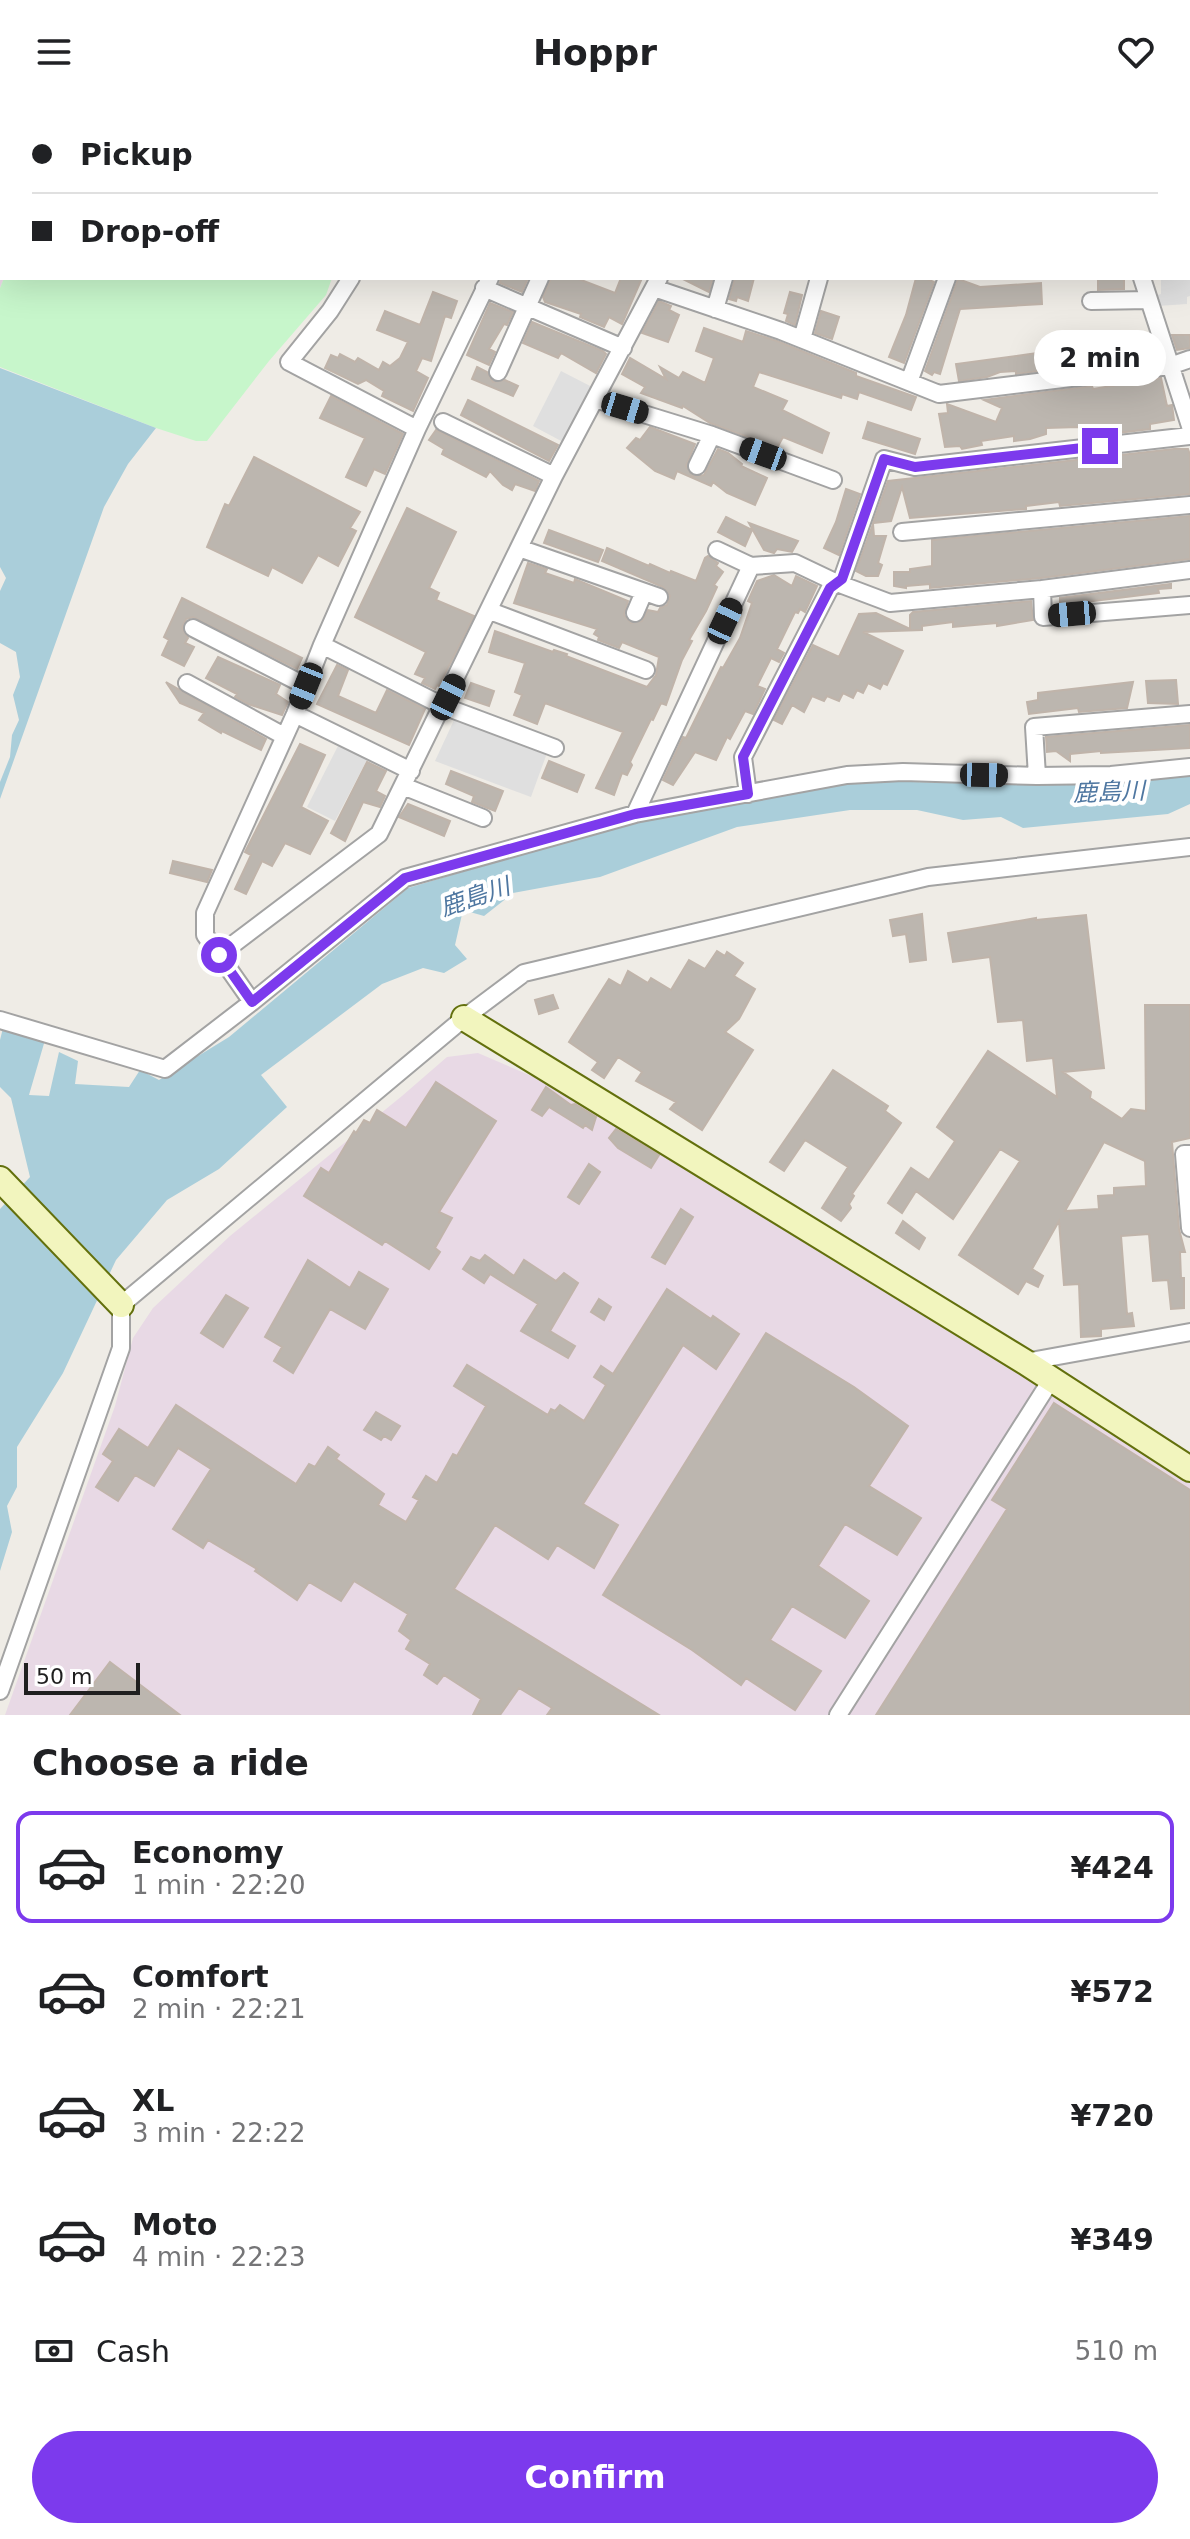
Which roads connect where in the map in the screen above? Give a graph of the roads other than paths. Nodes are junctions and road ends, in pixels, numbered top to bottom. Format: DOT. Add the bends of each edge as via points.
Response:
graph roads {
  1 [pos="350,280"];
  2 [pos="539,280"];
  3 [pos="723,280"];
  4 [pos="818,280"];
  5 [pos="946,280"];
  6 [pos="1143,280"];
  7 [pos="487,283"];
  8 [pos="656,283"];
  9 [pos="1149,300"];
  10 [pos="1091,301"];
  11 [pos="528,307"];
  12 [pos="715,309"];
  13 [pos="802,339"];
  14 [pos="623,348"];
  15 [pos="1190,359"];
  16 [pos="1170,366"];
  17 [pos="498,372"];
  18 [pos="909,382"];
  19 [pos="595,399"];
  20 [pos="443,422"];
  21 [pos="1190,426"];
  22 [pos="417,429"];
  23 [pos="712,435"];
  24 [pos="1190,436"];
  25 [pos="697,466"];
  26 [pos="554,476"];
  27 [pos="833,480"];
  28 [pos="1190,505"];
  29 [pos="902,532"];
  30 [pos="519,548"];
  31 [pos="717,550"];
  32 [pos="751,566"];
  33 [pos="1190,570"];
  34 [pos="837,583"];
  35 [pos="1042,589"];
  36 [pos="1190,605"];
  37 [pos="490,611"];
  38 [pos="635,613"];
  39 [pos="193,628"];
  40 [pos="322,645"];
  41 [pos="646,670"];
  42 [pos="187,683"];
  43 [pos="306,686"];
  44 [pos="443,706"];
  45 [pos="295,714"];
  46 [pos="1190,714"];
  47 [pos="284,736"];
  48 [pos="555,748"];
  49 [pos="1190,767"];
  50 [pos="1037,776"];
  51 [pos="407,779"];
  52 [pos="748,794"];
  53 [pos="635,814"];
  54 [pos="483,818"];
  55 [pos="1190,847"];
  56 [pos="219,955"];
  57 [pos="252,1002"];
  58 [pos="464,1018"];
  59 [pos="0,1020"];
  60 [pos="1190,1154"];
  61 [pos="3,1181"];
  62 [pos="1190,1228"];
  63 [pos="121,1305"];
  64 [pos="1190,1332"];
  65 [pos="1025,1362"];
  66 [pos="1051,1380"];
  67 [pos="1190,1469"];
  68 [pos="0,1691"];
  69 [pos="838,1715"];
  1 -- 22 [label="street" via="289,362"];
  2 -- 11 [label="street"];
  3 -- 12 [label="street"];
  4 -- 13 [label="street"];
  5 -- 18 [label="street"];
  6 -- 9 [label="street"];
  7 -- 11 [label="street"];
  7 -- 22 [label="street"];
  8 -- 12 [label="street"];
  8 -- 14 [label="street"];
  9 -- 10 [label="street"];
  9 -- 16 [label="street"];
  11 -- 14 [label="street"];
  11 -- 17 [label="street"];
  12 -- 13 [label="street"];
  13 -- 18 [label="street"];
  14 -- 19 [label="street"];
  15 -- 16 [label="street"];
  16 -- 18 [label="street" via="939,394"];
  16 -- 21 [label="street"];
  19 -- 23 [label="street"];
  19 -- 26 [label="street"];
  20 -- 26 [label="street"];
  22 -- 40 [label="street"];
  23 -- 25 [label="street"];
  23 -- 27 [label="street" via="785,471"];
  24 -- 34 [label="street" via="1069,443 915,467 884,459"];
  26 -- 30 [label="street"];
  28 -- 29 [label="street"];
  30 -- 37 [label="street"];
  30 -- 38 [label="street" via="604,570 651,595"];
  31 -- 32 [label="street"];
  32 -- 34 [label="street" via="795,563"];
  32 -- 53 [label="street"];
  33 -- 35 [label="street"];
  34 -- 35 [label="street" via="890,603"];
  34 -- 52 [label="street" via="743,757"];
  35 -- 36 [label="street" via="1043,617"];
  37 -- 41 [label="street"];
  37 -- 44 [label="street"];
  39 -- 43 [label="street" via="208,643"];
  40 -- 43 [label="street"];
  40 -- 44 [label="street"];
  42 -- 47 [label="street"];
  43 -- 45 [label="street"];
  44 -- 48 [label="street"];
  44 -- 51 [label="street"];
  45 -- 47 [label="street"];
  45 -- 51 [label="street"];
  46 -- 50 [label="street" via="1034,727"];
  47 -- 56 [label="street" via="205,913 205,935"];
  49 -- 50 [label="street"];
  50 -- 52 [label="street" via="847,775"];
  51 -- 54 [label="street"];
  51 -- 56 [label="street" via="379,834"];
  52 -- 53 [label="street"];
  53 -- 57 [label="street" via="405,878"];
  55 -- 58 [label="street" via="928,877 524,973"];
  56 -- 57 [label="street"];
  57 -- 59 [label="street" via="165,1069"];
  58 -- 63 [label="street"];
  58 -- 65 [label="street"];
  60 -- 62 [label="street" via="1184,1154"];
  61 -- 63 [label="street"];
  63 -- 68 [label="street" via="121,1348"];
  64 -- 65 [label="street"];
  65 -- 66 [label="street"];
  66 -- 67 [label="street"];
  66 -- 69 [label="street"];
}
